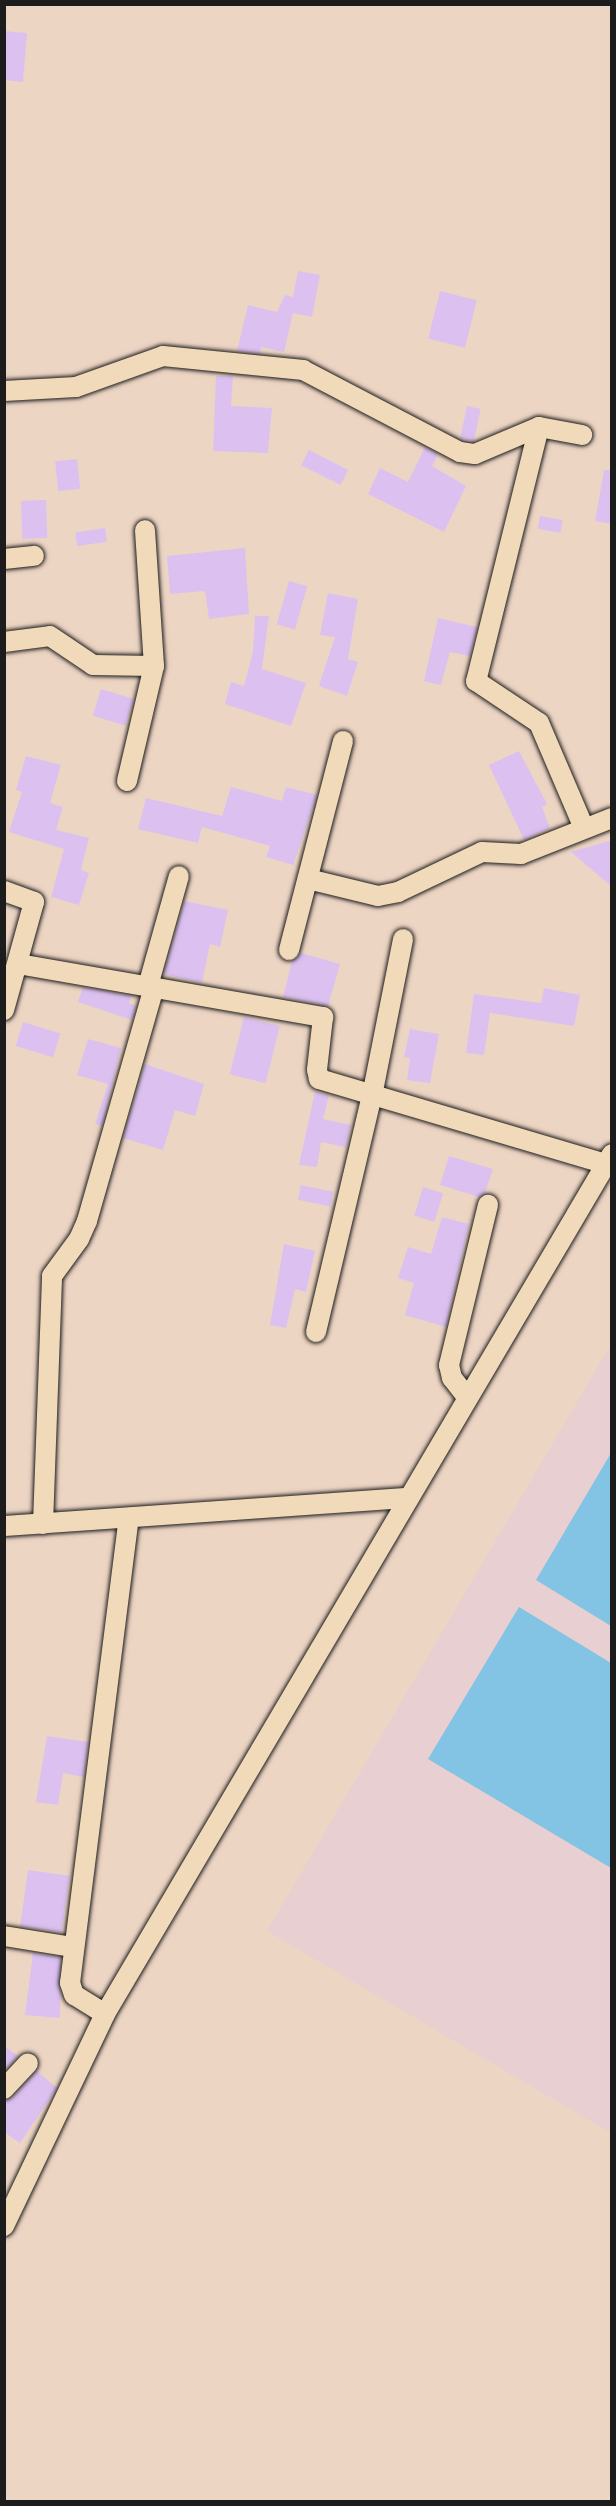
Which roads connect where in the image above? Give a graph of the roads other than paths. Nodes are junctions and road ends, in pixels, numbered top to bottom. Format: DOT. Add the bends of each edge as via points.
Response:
graph roads {
  1 [pos="4,391"];
  2 [pos="539,428"];
  3 [pos="582,435"];
  4 [pos="145,530"];
  5 [pos="34,556"];
  6 [pos="4,559"];
  7 [pos="4,642"];
  8 [pos="154,666"];
  9 [pos="343,741"];
  10 [pos="127,781"];
  11 [pos="612,818"];
  12 [pos="584,828"];
  13 [pos="179,876"];
  14 [pos="308,879"];
  15 [pos="4,891"];
  16 [pos="403,939"];
  17 [pos="289,950"];
  18 [pos="19,964"];
  19 [pos="151,987"];
  20 [pos="4,1010"];
  21 [pos="372,1096"];
  22 [pos="609,1159"];
  23 [pos="488,1205"];
  24 [pos="316,1332"];
  25 [pos="467,1397"];
  26 [pos="406,1498"];
  27 [pos="129,1518"];
  28 [pos="42,1524"];
  29 [pos="4,1526"];
  30 [pos="4,1936"];
  31 [pos="73,1947"];
  32 [pos="105,2014"];
  33 [pos="28,2063"];
  34 [pos="4,2089"];
  35 [pos="4,2226"];
  1 -- 2 [label="street" via="76,387 163,356 303,370 460,452 475,454"];
  2 -- 3 [label="street"];
  2 -- 12 [label="street" via="476,681 539,723"];
  4 -- 8 [label="street"];
  5 -- 6 [label="street"];
  7 -- 8 [label="street" via="50,636 93,665"];
  8 -- 10 [label="street"];
  9 -- 14 [label="street"];
  11 -- 12 [label="street"];
  12 -- 14 [label="street" via="521,854 482,852 398,892 378,896"];
  13 -- 19 [label="street"];
  14 -- 17 [label="street"];
  15 -- 18 [label="street" via="34,902"];
  16 -- 21 [label="street"];
  18 -- 19 [label="street"];
  18 -- 20 [label="street"];
  19 -- 21 [label="street" via="323,1017 319,1079"];
  19 -- 28 [label="street" via="87,1221 52,1276"];
  21 -- 22 [label="street"];
  21 -- 24 [label="street"];
  22 -- 25 [label="street"];
  23 -- 25 [label="street" via="449,1365 452,1378"];
  25 -- 26 [label="street"];
  26 -- 27 [label="street"];
  26 -- 32 [label="street"];
  27 -- 28 [label="street"];
  27 -- 31 [label="street"];
  28 -- 29 [label="street"];
  30 -- 31 [label="street"];
  31 -- 32 [label="street" via="70,1983 74,1995"];
  32 -- 35 [label="street"];
  33 -- 34 [label="street"];
}
